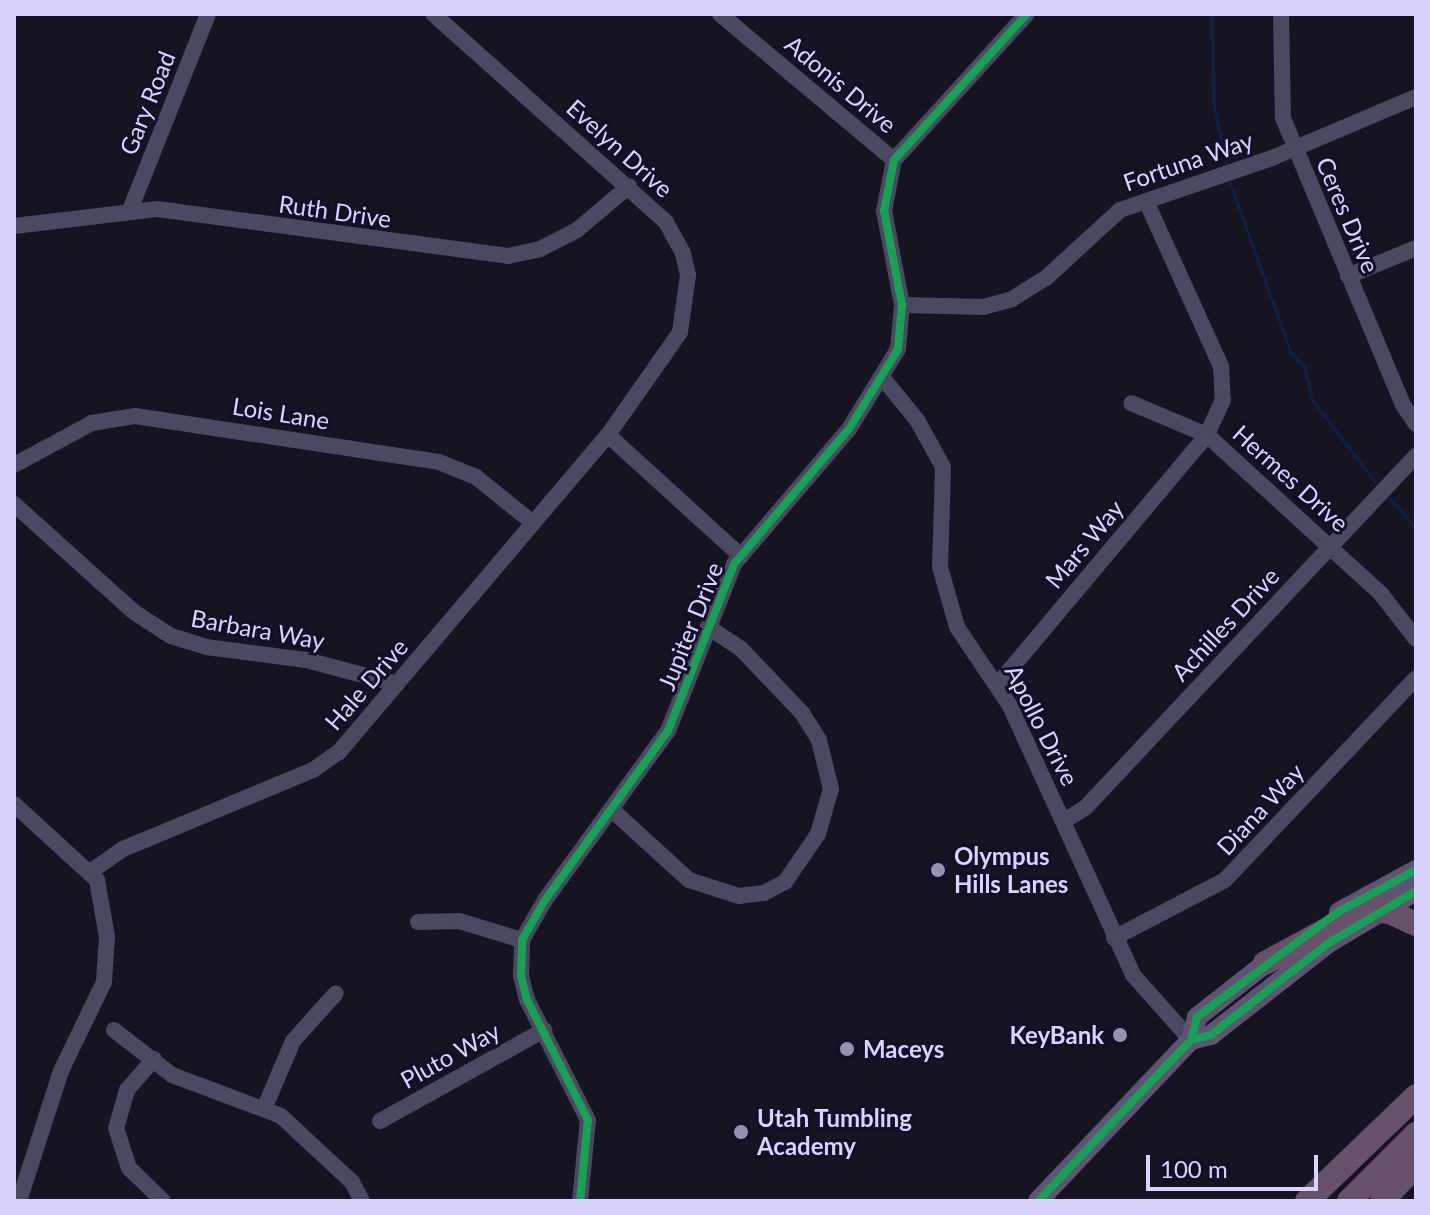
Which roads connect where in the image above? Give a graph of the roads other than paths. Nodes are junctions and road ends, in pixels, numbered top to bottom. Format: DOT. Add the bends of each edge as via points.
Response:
graph roads {
  1 [pos="208,14"];
  2 [pos="433,14"];
  3 [pos="720,14"];
  4 [pos="1027,14"];
  5 [pos="1281,14"];
  6 [pos="1416,97"];
  7 [pos="1294,149"];
  8 [pos="894,160"];
  9 [pos="629,186"];
  10 [pos="1146,201"];
  11 [pos="130,210"];
  12 [pos="14,226"];
  13 [pos="1416,248"];
  14 [pos="1348,276"];
  15 [pos="902,305"];
  16 [pos="882,377"];
  17 [pos="1131,403"];
  18 [pos="1416,424"];
  19 [pos="608,435"];
  20 [pos="1207,435"];
  21 [pos="1416,455"];
  22 [pos="14,465"];
  23 [pos="14,504"];
  24 [pos="533,523"];
  25 [pos="1331,546"];
  26 [pos="741,556"];
  27 [pos="708,627"];
  28 [pos="1416,639"];
  29 [pos="1416,678"];
  30 [pos="397,684"];
  31 [pos="998,684"];
  32 [pos="14,804"];
  33 [pos="612,810"];
  34 [pos="1064,821"];
  35 [pos="1416,870"];
  36 [pos="90,872"];
  37 [pos="1416,891"];
  38 [pos="1383,910"];
  39 [pos="418,922"];
  40 [pos="1416,924"];
  41 [pos="1114,938"];
  42 [pos="522,940"];
  43 [pos="1265,963"];
  44 [pos="336,993"];
  45 [pos="114,1030"];
  46 [pos="544,1030"];
  47 [pos="1191,1040"];
  48 [pos="154,1059"];
  49 [pos="1416,1096"];
  50 [pos="264,1109"];
  51 [pos="380,1121"];
  52 [pos="1416,1134"];
  53 [pos="1416,1165"];
  54 [pos="19,1201"];
  55 [pos="163,1201"];
  56 [pos="362,1201"];
  57 [pos="580,1201"];
  58 [pos="1038,1201"];
  59 [pos="1307,1201"];
  60 [pos="1349,1201"];
  61 [pos="1382,1201"];
  1 -- 11 [label="street, Gary Road"];
  2 -- 9 [label="street, Evelyn Drive"];
  3 -- 8 [label="street, Adonis Drive"];
  4 -- 8 [label="street"];
  5 -- 7 [label="street, Ceres Drive" via="1281,105"];
  6 -- 7 [label="street, Fortuna Way"];
  7 -- 10 [label="street, Fortuna Way"];
  7 -- 14 [label="street, Ceres Drive"];
  8 -- 15 [label="street, Jupiter Drive" via="884,211"];
  9 -- 11 [label="street, Ruth Drive" via="564,237 508,256 191,212"];
  9 -- 19 [label="street, Evelyn Drive" via="673,232 686,264 688,291 669,353"];
  10 -- 15 [label="street, Fortuna Way" via="1111,215 1046,278 1012,299 983,307"];
  10 -- 20 [label="street, Hermes Drive" via="1223,374 1223,400"];
  11 -- 12 [label="street, Ruth Drive"];
  13 -- 14 [label="street"];
  14 -- 18 [label="street, Ceres Drive"];
  15 -- 16 [label="street, Jupiter Drive" via="902,336"];
  16 -- 26 [label="street, Jupiter Drive" via="840,440"];
  16 -- 31 [label="street, Apollo Drive" via="917,420 943,467 939,556 944,592 962,635"];
  17 -- 20 [label="street"];
  19 -- 24 [label="street, Hale Drive"];
  19 -- 26 [label="street"];
  20 -- 25 [label="street, Hermes Drive"];
  20 -- 31 [label="street, Mars Way"];
  21 -- 25 [label="street, Achilles Drive"];
  22 -- 24 [label="street, Lois Lane" via="92,423 135,416 439,462 476,477"];
  23 -- 30 [label="street, Barbara Way" via="134,612 171,636 316,662"];
  24 -- 30 [label="street, Hale Drive"];
  25 -- 28 [label="street, Hermes Drive" via="1381,594"];
  25 -- 34 [label="street, Achilles Drive" via="1086,807"];
  26 -- 27 [label="street, Jupiter Drive" via="728,574"];
  27 -- 33 [label="street, Jupiter Drive" via="668,731"];
  27 -- 33 [label="street" via="741,649 803,714 819,740 831,789 818,834 785,882 764,893 739,896 689,880"];
  29 -- 41 [label="street, Diana Way" via="1225,880"];
  30 -- 36 [label="street, Hale Drive" via="322,765 123,849"];
  31 -- 34 [label="street, Apollo Drive"];
  32 -- 36 [label="street"];
  33 -- 42 [label="street, Jupiter Drive"];
  34 -- 41 [label="street, Apollo Drive"];
  35 -- 43 [label="main road" via="1338,912"];
  36 -- 54 [label="street" via="105,908 104,982 61,1071"];
  37 -- 38 [label="main road"];
  38 -- 40 [label="highway"];
  38 -- 43 [label="highway" via="1358,912"];
  38 -- 47 [label="main road" via="1294,968 1211,1035"];
  39 -- 42 [label="street" via="459,921"];
  41 -- 47 [label="street, Apollo Drive" via="1145,993"];
  42 -- 46 [label="street" via="523,989"];
  43 -- 47 [label="main road" via="1197,1017"];
  44 -- 50 [label="street" via="293,1041"];
  45 -- 48 [label="street"];
  46 -- 51 [label="street, Pluto Way"];
  46 -- 57 [label="street" via="588,1120"];
  47 -- 58 [label="main road"];
  48 -- 50 [label="street" via="183,1080"];
  48 -- 55 [label="street" via="122,1100 116,1128 129,1168"];
  49 -- 59 [label="highway"];
  50 -- 56 [label="street" via="284,1118 320,1151 352,1182"];
  52 -- 60 [label="highway"];
  53 -- 61 [label="highway"];
}
